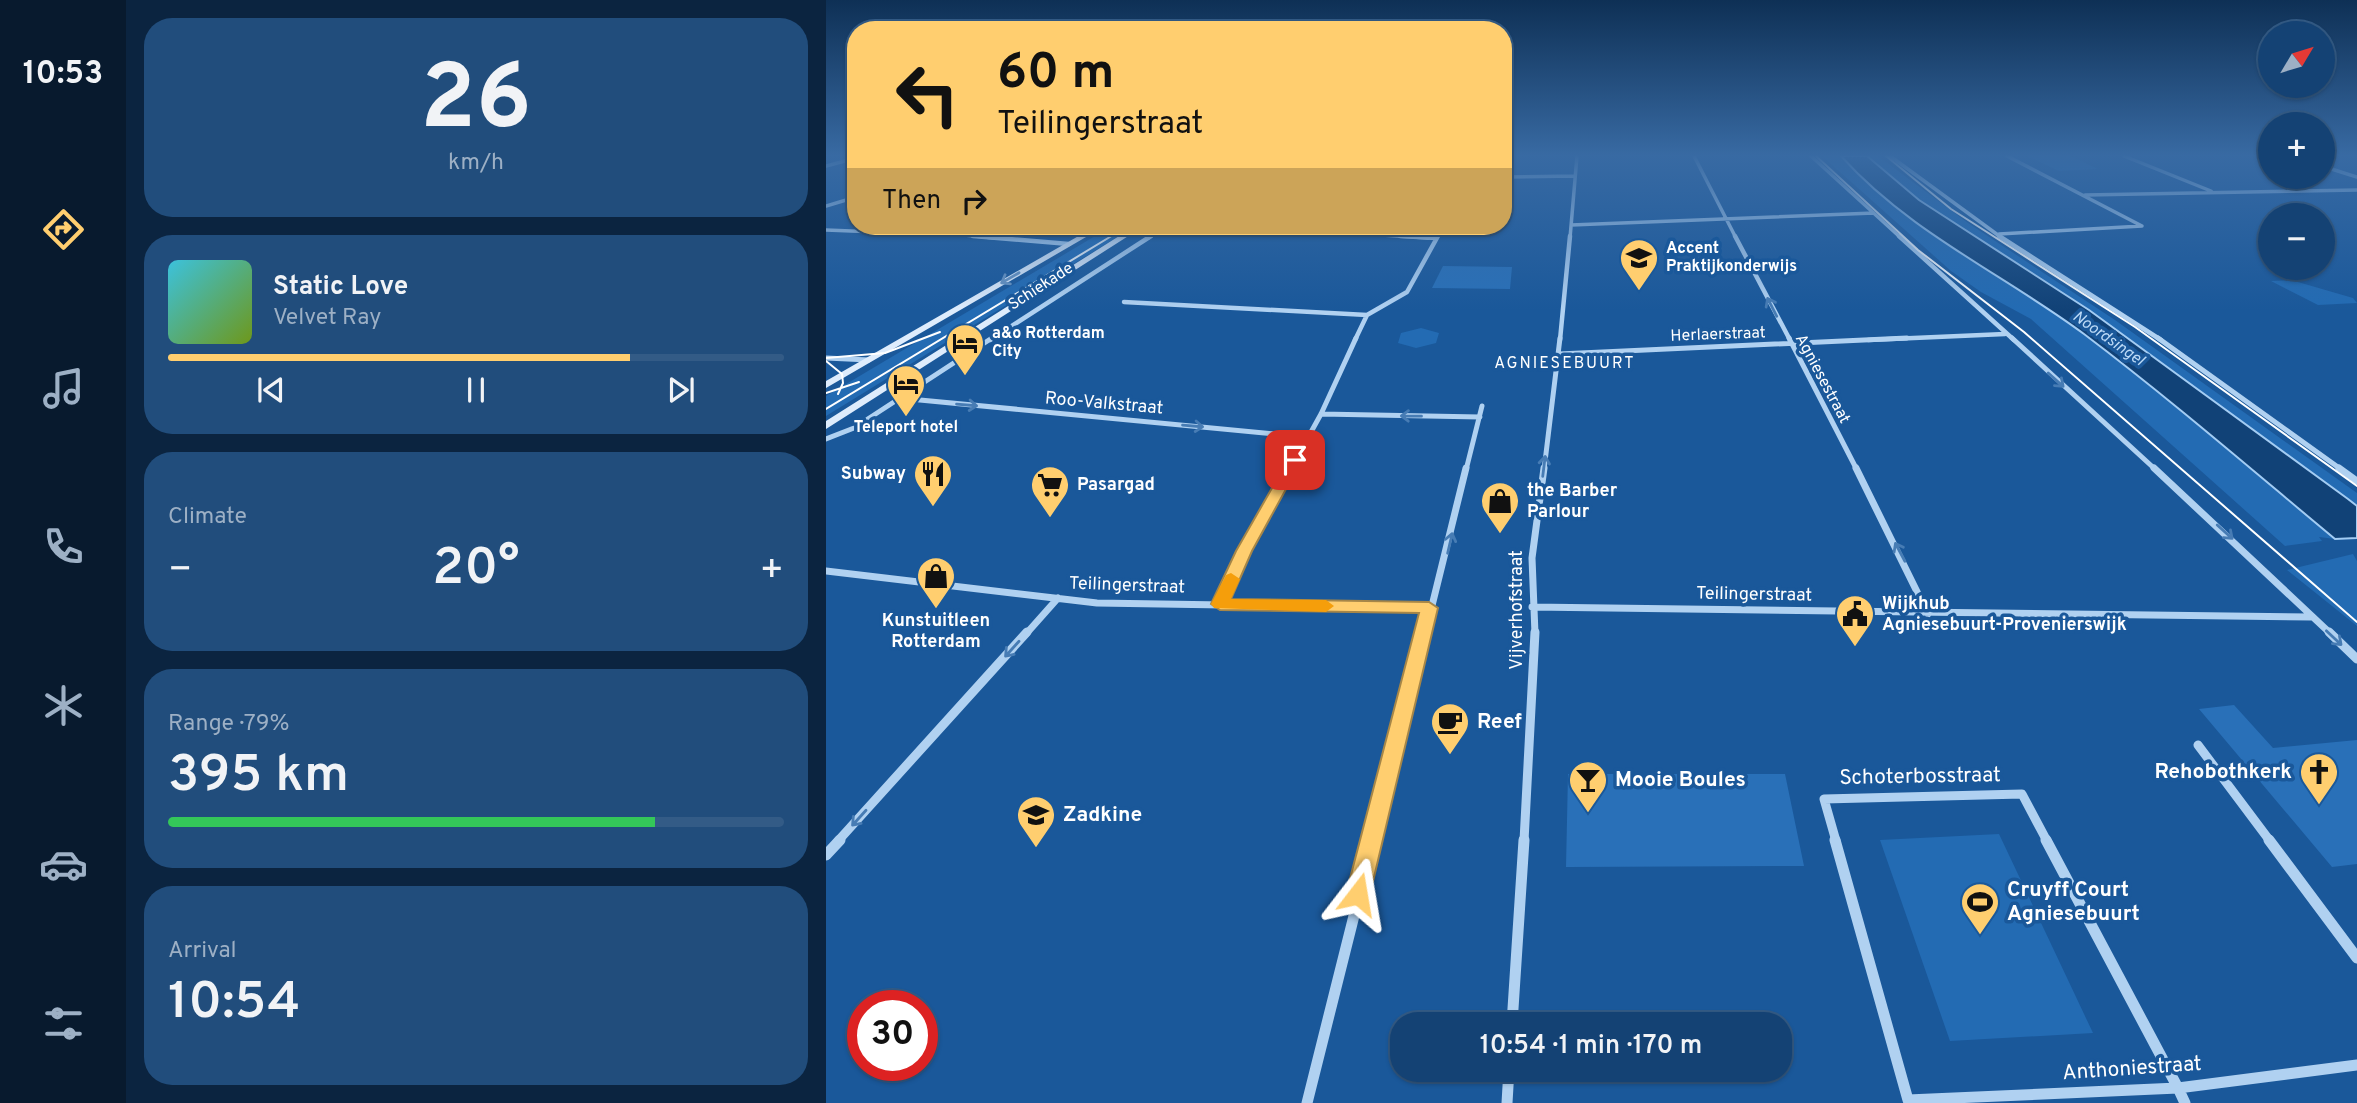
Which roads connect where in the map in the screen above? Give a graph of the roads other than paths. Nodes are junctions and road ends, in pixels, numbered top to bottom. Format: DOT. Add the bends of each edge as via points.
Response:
graph roads {
  1 [pos="1572,207"];
  2 [pos="1721,207"];
  3 [pos="1868,207"];
  4 [pos="1958,207"];
  5 [pos="2107,207"];
  6 [pos="1874,213"];
  7 [pos="1727,218"];
  8 [pos="1571,225"];
  9 [pos="826,230"];
  10 [pos="847,231"];
  11 [pos="1998,234"];
  12 [pos="964,235"];
  13 [pos="997,235"];
  14 [pos="1085,235"];
  15 [pos="1126,235"];
  16 [pos="1152,235"];
  17 [pos="1387,235"];
  18 [pos="1438,235"];
  19 [pos="993,237"];
  20 [pos="1436,238"];
  21 [pos="1069,244"];
  22 [pos="1124,302"];
  23 [pos="1367,315"];
  24 [pos="2005,334"];
  25 [pos="1790,345"];
  26 [pos="1559,354"];
  27 [pos="826,358"];
  28 [pos="869,360"];
  29 [pos="826,385"];
  30 [pos="899,398"];
  31 [pos="1482,406"];
  32 [pos="1321,414"];
  33 [pos="1480,416"];
  34 [pos="826,426"];
  35 [pos="1307,437"];
  36 [pos="826,439"];
  37 [pos="2357,481"];
  38 [pos="826,571"];
  39 [pos="1058,598"];
  40 [pos="1220,604"];
  41 [pos="1532,607"];
  42 [pos="1429,608"];
  43 [pos="1928,614"];
  44 [pos="2311,617"];
  45 [pos="2357,659"];
  46 [pos="2198,745"];
  47 [pos="826,855"];
  48 [pos="2357,958"];
  49 [pos="1513,1012"];
  50 [pos="2357,1065"];
  51 [pos="1508,1082"];
  52 [pos="2178,1088"];
  53 [pos="1908,1100"];
  54 [pos="1307,1103"];
  55 [pos="1507,1103"];
  56 [pos="2185,1103"];
  1 -- 8 [label="street, Vijverhofstraat"];
  2 -- 7 [label="street, Agniesestraat"];
  3 -- 6 [label="street"];
  4 -- 11 [label="street"];
  5 -- 11 [label="street" via="2142,226"];
  6 -- 7 [label="street"];
  6 -- 24 [label="street"];
  7 -- 8 [label="street"];
  25 -- 7 [label="street, Agniesestraat, one-way"];
  8 -- 26 [label="street, Vijverhofstraat"];
  9 -- 10 [label="street"];
  11 -- 37 [label="street" via="2165,343"];
  12 -- 19 [label="street"];
  13 -- 19 [label="street"];
  14 -- 21 [label="main road, Schiekade"];
  15 -- 34 [label="main road, Schiekade"];
  16 -- 30 [label="street, Schiekade"];
  17 -- 20 [label="street"];
  18 -- 20 [label="street"];
  19 -- 21 [label="street"];
  20 -- 23 [label="street" via="1407,292"];
  21 -- 28 [label="main road, Schiekade, one-way"];
  22 -- 23 [label="street"];
  23 -- 32 [label="street"];
  24 -- 25 [label="street, Herlaerstraat"];
  24 -- 44 [label="street, one-way" via="2250,555"];
  25 -- 26 [label="street, Herlaerstraat"];
  43 -- 25 [label="street, Agniesestraat, one-way"];
  41 -- 26 [label="street, Vijverhofstraat, one-way" via="1532,558"];
  27 -- 28 [label="street"];
  28 -- 29 [label="main road, Schiekade"];
  30 -- 35 [label="street, Roo-Valkstraat, one-way"];
  30 -- 36 [label="street, Schiekade" via="854,428"];
  31 -- 33 [label="street"];
  33 -- 32 [label="street, one-way"];
  32 -- 35 [label="street"];
  42 -- 33 [label="street, one-way" via="1447,555"];
  35 -- 40 [label="street"];
  38 -- 39 [label="street, Teilingerstraat"];
  39 -- 40 [label="street, Teilingerstraat" via="1097,603"];
  39 -- 47 [label="street, one-way"];
  40 -- 42 [label="street, Teilingerstraat"];
  41 -- 43 [label="street, Teilingerstraat"];
  41 -- 49 [label="street, Vijverhofstraat" via="1536,653"];
  42 -- 54 [label="street"];
  43 -- 44 [label="street, Teilingerstraat"];
  44 -- 45 [label="street, one-way"];
  46 -- 48 [label="street"];
  50 -- 52 [label="street, Anthoniestraat"];
  51 -- 55 [label="street"];
  52 -- 53 [label="street, Anthoniestraat"];
  52 -- 53 [label="street, Schoterbosstraat" via="2022,794 1824,799"];
  52 -- 56 [label="street, Schoterbosstraat"];
}
